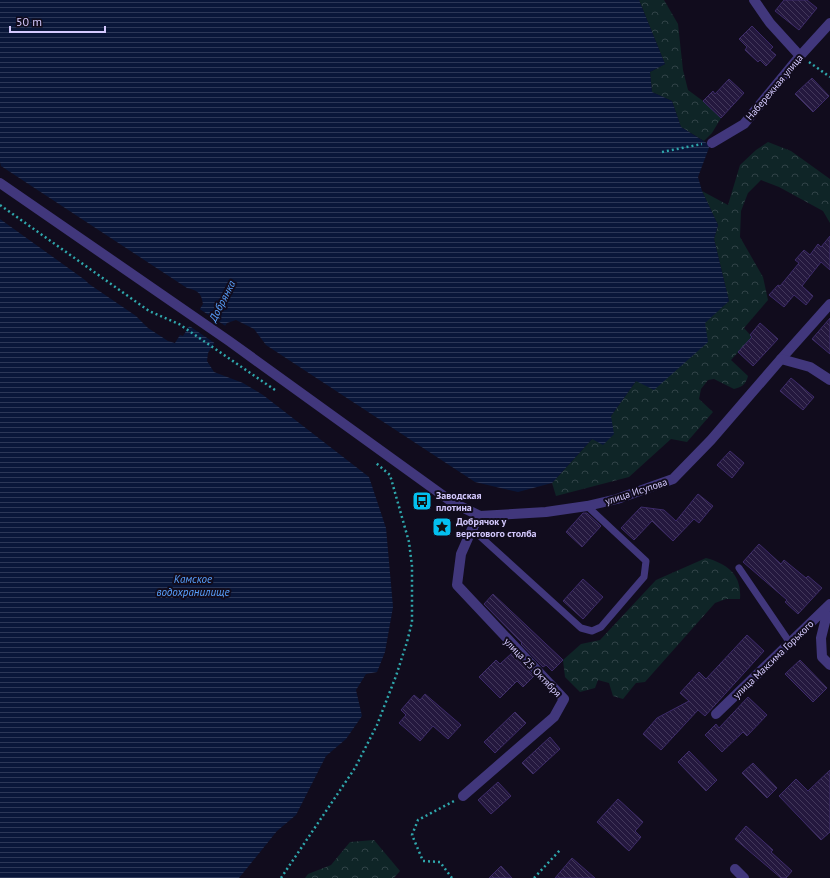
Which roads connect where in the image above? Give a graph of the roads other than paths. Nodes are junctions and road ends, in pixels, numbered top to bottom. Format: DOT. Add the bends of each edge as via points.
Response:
graph roads {
  1 [pos="754,0"];
  2 [pos="830,23"];
  3 [pos="800,56"];
  4 [pos="712,143"];
  5 [pos="0,183"];
  6 [pos="830,304"];
  7 [pos="781,359"];
  8 [pos="830,380"];
  9 [pos="587,506"];
  10 [pos="480,516"];
  11 [pos="472,530"];
  12 [pos="739,568"];
  13 [pos="830,604"];
  14 [pos="790,643"];
  15 [pos="830,665"];
  16 [pos="716,714"];
  17 [pos="463,796"];
  18 [pos="735,869"];
  19 [pos="744,878"];
  1 -- 3 [label="street" via="770,23"];
  2 -- 3 [label="street, Набережная улица"];
  3 -- 4 [label="street, Набережная улица" via="744,124"];
  5 -- 10 [label="street" via="229,341 452,502"];
  6 -- 7 [label="street, улица Исупова"];
  7 -- 8 [label="street" via="810,367"];
  7 -- 9 [label="street, улица Исупова" via="711,440 673,479 617,499"];
  9 -- 10 [label="street, улица Исупова" via="546,512"];
  9 -- 11 [label="lane" via="646,561 644,577 601,627 592,631 581,628"];
  10 -- 11 [label="street, улица 25 Октября"];
  11 -- 17 [label="street, улица 25 Октября" via="461,554 457,585 564,699 554,717"];
  12 -- 14 [label="lane"];
  13 -- 14 [label="street, улица Максима Горького"];
  13 -- 15 [label="street" via="821,638 822,657"];
  14 -- 16 [label="street, улица Максима Горького"];
  18 -- 19 [label="street"];
}
